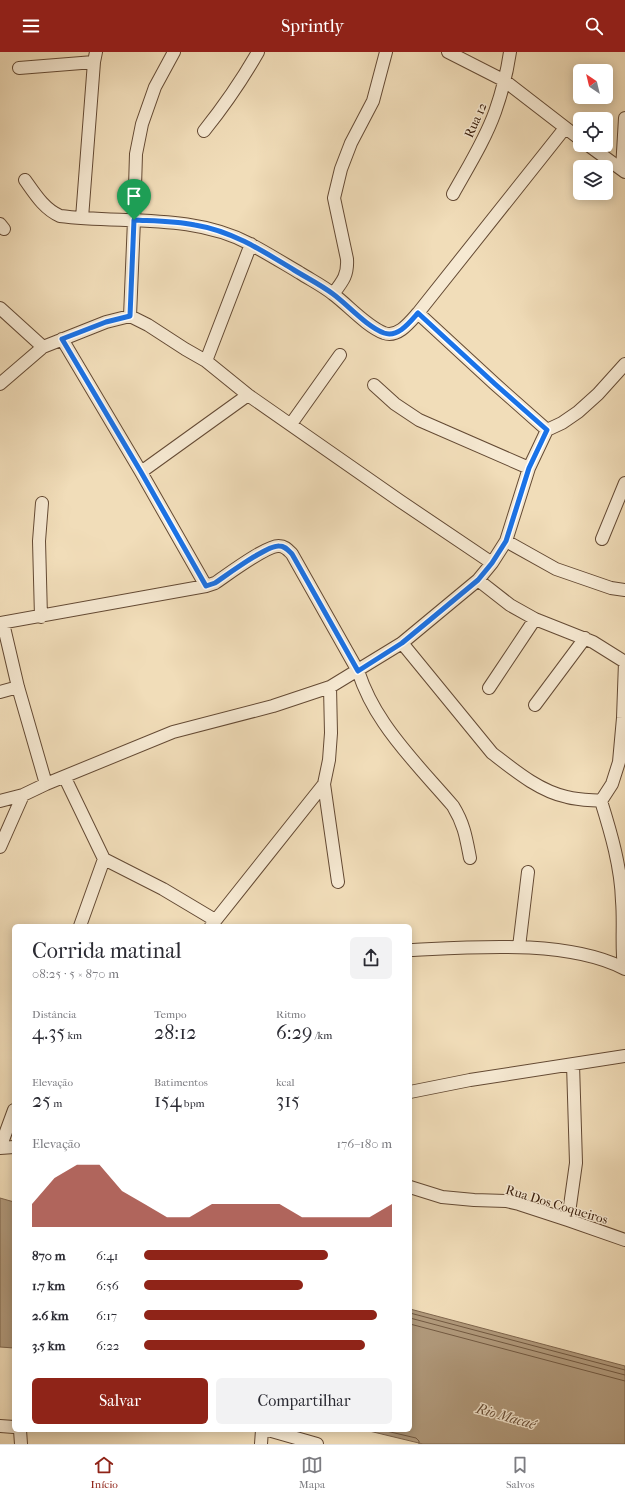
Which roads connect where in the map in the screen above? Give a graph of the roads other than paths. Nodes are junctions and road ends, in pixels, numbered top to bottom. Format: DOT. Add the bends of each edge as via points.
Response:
graph roads {
  1 [pos="174,52"];
  2 [pos="258,52"];
  3 [pos="386,52"];
  4 [pos="448,52"];
  5 [pos="510,52"];
  6 [pos="95,57"];
  7 [pos="19,68"];
  8 [pos="505,81"];
  9 [pos="625,118"];
  10 [pos="565,128"];
  11 [pos="204,131"];
  12 [pos="573,134"];
  13 [pos="597,152"];
  14 [pos="623,171"];
  15 [pos="25,180"];
  16 [pos="453,194"];
  17 [pos="82,218"];
  18 [pos="134,220"];
  19 [pos="251,244"];
  20 [pos="333,294"];
  21 [pos="0,308"];
  22 [pos="418,313"];
  23 [pos="130,316"];
  24 [pos="62,339"];
  25 [pos="43,347"];
  26 [pos="340,355"];
  27 [pos="206,361"];
  28 [pos="625,364"];
  29 [pos="0,384"];
  30 [pos="374,385"];
  31 [pos="248,395"];
  32 [pos="291,424"];
  33 [pos="547,430"];
  34 [pos="529,468"];
  35 [pos="141,472"];
  36 [pos="625,483"];
  37 [pos="42,504"];
  38 [pos="602,539"];
  39 [pos="506,541"];
  40 [pos="492,563"];
  41 [pos="478,580"];
  42 [pos="206,586"];
  43 [pos="625,590"];
  44 [pos="41,616"];
  45 [pos="535,619"];
  46 [pos="2,623"];
  47 [pos="585,638"];
  48 [pos="402,643"];
  49 [pos="625,662"];
  50 [pos="358,671"];
  51 [pos="18,687"];
  52 [pos="330,687"];
  53 [pos="488,688"];
  54 [pos="0,692"];
  55 [pos="535,705"];
  56 [pos="65,778"];
  57 [pos="46,784"];
  58 [pos="324,784"];
  59 [pos="22,795"];
  60 [pos="0,801"];
  61 [pos="601,801"];
  62 [pos="0,847"];
  63 [pos="470,858"];
  64 [pos="104,859"];
  65 [pos="528,872"];
  66 [pos="338,882"];
  67 [pos="213,923"];
  68 [pos="81,924"];
  69 [pos="519,947"];
  70 [pos="412,950"];
  71 [pos="624,969"];
  72 [pos="625,1056"];
  73 [pos="573,1064"];
  74 [pos="412,1092"];
  75 [pos="12,1115"];
  76 [pos="12,1147"];
  77 [pos="0,1148"];
  78 [pos="412,1188"];
  79 [pos="568,1220"];
  80 [pos="625,1240"];
  81 [pos="0,1426"];
  82 [pos="12,1427"];
  83 [pos="20,1432"];
  84 [pos="262,1432"];
  85 [pos="275,1432"];
  86 [pos="21,1444"];
  87 [pos="261,1444"];
  88 [pos="316,1444"];
  1 -- 18 [label="street" via="155,87 142,124 136,154"];
  2 -- 11 [label="street" via="233,93"];
  3 -- 20 [label="street" via="372,101 350,144 334,198 348,269"];
  4 -- 8 [label="street"];
  5 -- 8 [label="street, Rua 12"];
  6 -- 7 [label="street"];
  6 -- 17 [label="street"];
  8 -- 10 [label="street"];
  8 -- 16 [label="street, Rua 12" via="484,138"];
  9 -- 14 [label="street"];
  10 -- 12 [label="street"];
  10 -- 22 [label="street"];
  13 -- 14 [label="street"];
  15 -- 17 [label="street" via="44,206 53,213"];
  17 -- 18 [label="street"];
  18 -- 19 [label="street" via="195,225"];
  18 -- 23 [label="street"];
  19 -- 20 [label="street"];
  19 -- 27 [label="street"];
  20 -- 22 [label="street" via="362,318 391,334 405,326"];
  21 -- 25 [label="street"];
  22 -- 33 [label="street"];
  23 -- 24 [label="street" via="106,322"];
  23 -- 27 [label="street"];
  24 -- 25 [label="street"];
  24 -- 35 [label="street"];
  25 -- 29 [label="street"];
  26 -- 32 [label="street"];
  27 -- 31 [label="street"];
  28 -- 33 [label="street" via="578,412"];
  30 -- 34 [label="street" via="395,404 419,420"];
  31 -- 32 [label="street"];
  31 -- 35 [label="street"];
  32 -- 40 [label="street"];
  33 -- 34 [label="street"];
  34 -- 39 [label="street"];
  35 -- 42 [label="street"];
  36 -- 38 [label="street"];
  37 -- 44 [label="street" via="39,541"];
  39 -- 40 [label="street"];
  39 -- 43 [label="street" via="556,569 611,588"];
  40 -- 41 [label="street"];
  41 -- 45 [label="street" via="510,605"];
  41 -- 48 [label="street"];
  42 -- 44 [label="street"];
  42 -- 50 [label="street" via="215,583 268,548 287,548"];
  44 -- 46 [label="street"];
  45 -- 47 [label="street"];
  45 -- 53 [label="street"];
  46 -- 51 [label="street"];
  47 -- 49 [label="street"];
  47 -- 55 [label="street"];
  48 -- 50 [label="street"];
  48 -- 61 [label="street" via="492,753 547,790 566,797"];
  49 -- 61 [label="street" via="619,762 612,784"];
  50 -- 52 [label="street"];
  50 -- 63 [label="street" via="365,690 383,722 456,810 462,821"];
  51 -- 54 [label="street"];
  51 -- 57 [label="street"];
  52 -- 56 [label="street" via="272,706 174,732"];
  52 -- 58 [label="street" via="330,760"];
  56 -- 57 [label="street"];
  56 -- 64 [label="street"];
  57 -- 59 [label="street"];
  58 -- 66 [label="street"];
  58 -- 67 [label="street"];
  59 -- 60 [label="street"];
  59 -- 62 [label="street"];
  61 -- 71 [label="street" via="614,843 622,900"];
  64 -- 67 [label="street" via="163,889"];
  64 -- 68 [label="street"];
  65 -- 69 [label="street"];
  69 -- 70 [label="street"];
  69 -- 71 [label="street" via="564,951 598,958"];
  72 -- 73 [label="street"];
  73 -- 74 [label="street"];
  73 -- 79 [label="street" via="576,1163"];
  75 -- 77 [label="street"];
  76 -- 77 [label="street"];
  78 -- 79 [label="street, Rua Dos Coqueiros" via="442,1197 506,1201"];
  79 -- 80 [label="street, Rua Dos Coqueiros"];
  81 -- 82 [label="street"];
  83 -- 86 [label="street"];
  84 -- 87 [label="street"];
  85 -- 88 [label="street"];
}
